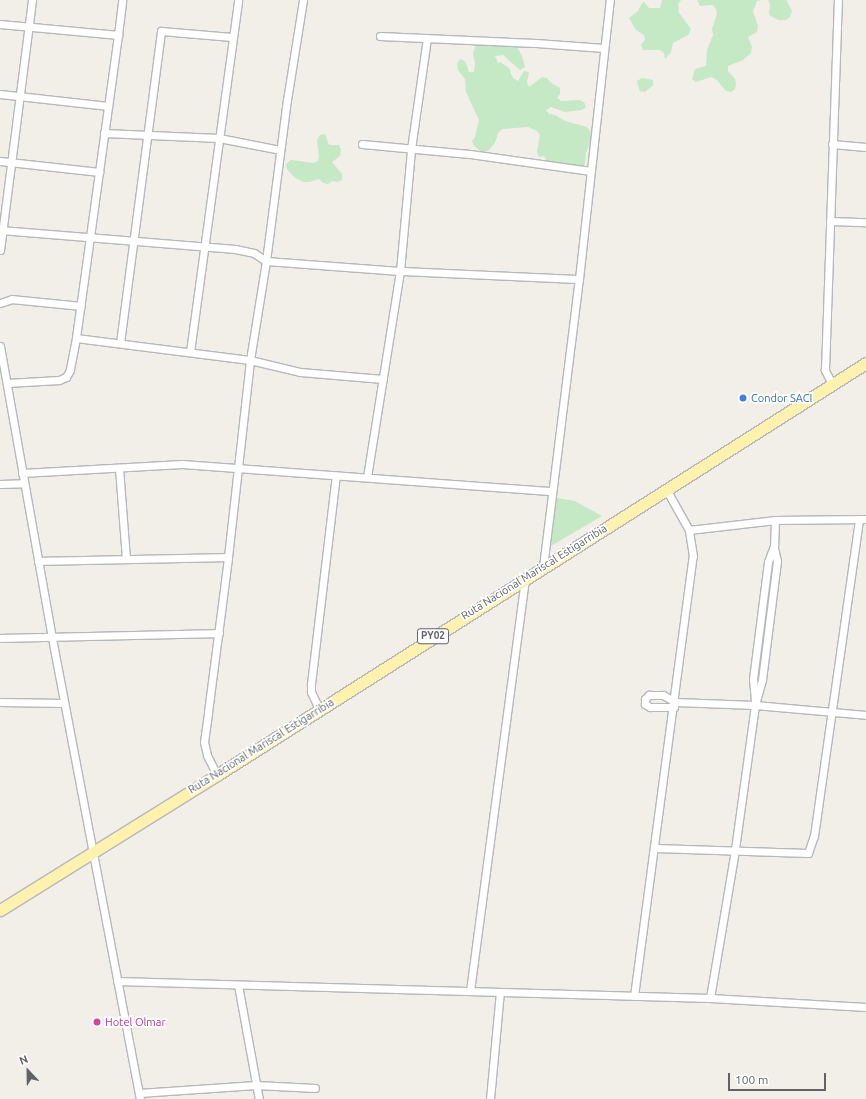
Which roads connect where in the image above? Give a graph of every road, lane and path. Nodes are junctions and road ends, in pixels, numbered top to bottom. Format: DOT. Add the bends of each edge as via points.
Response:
graph roads {
  1 [pos="32,0"];
  2 [pos="122,0"];
  3 [pos="238,0"];
  4 [pos="303,0"];
  5 [pos="610,0"];
  6 [pos="838,0"];
  7 [pos="0,24"];
  8 [pos="29,27"];
  9 [pos="118,35"];
  10 [pos="380,36"];
  11 [pos="232,37"];
  12 [pos="427,38"];
  13 [pos="604,48"];
  14 [pos="0,94"];
  15 [pos="20,96"];
  16 [pos="108,106"];
  17 [pos="104,133"];
  18 [pos="148,136"];
  19 [pos="219,138"];
  20 [pos="362,144"];
  21 [pos="832,144"];
  22 [pos="866,147"];
  23 [pos="411,149"];
  24 [pos="280,150"];
  25 [pos="0,161"];
  26 [pos="12,162"];
  27 [pos="591,170"];
  28 [pos="99,172"];
  29 [pos="830,221"];
  30 [pos="866,222"];
  31 [pos="2,230"];
  32 [pos="90,237"];
  33 [pos="134,241"];
  34 [pos="204,246"];
  35 [pos="0,250"];
  36 [pos="266,262"];
  37 [pos="400,271"];
  38 [pos="579,279"];
  39 [pos="0,303"];
  40 [pos="81,306"];
  41 [pos="76,338"];
  42 [pos="120,343"];
  43 [pos="0,346"];
  44 [pos="190,352"];
  45 [pos="250,360"];
  46 [pos="866,363"];
  47 [pos="383,378"];
  48 [pos="7,383"];
  49 [pos="832,384"];
  50 [pos="238,467"];
  51 [pos="119,468"];
  52 [pos="22,473"];
  53 [pos="336,475"];
  54 [pos="367,477"];
  55 [pos="24,483"];
  56 [pos="0,484"];
  57 [pos="666,489"];
  58 [pos="552,491"];
  59 [pos="863,519"];
  60 [pos="775,520"];
  61 [pos="689,530"];
  62 [pos="228,557"];
  63 [pos="126,559"];
  64 [pos="38,561"];
  65 [pos="543,567"];
  66 [pos="526,578"];
  67 [pos="219,633"];
  68 [pos="0,638"];
  69 [pos="52,638"];
  70 [pos="0,702"];
  71 [pos="64,703"];
  72 [pos="674,704"];
  73 [pos="755,706"];
  74 [pos="319,709"];
  75 [pos="832,712"];
  76 [pos="866,715"];
  77 [pos="216,775"];
  78 [pos="655,848"];
  79 [pos="736,850"];
  80 [pos="92,853"];
  81 [pos="0,910"];
  82 [pos="117,982"];
  83 [pos="238,985"];
  84 [pos="470,991"];
  85 [pos="500,992"];
  86 [pos="634,996"];
  87 [pos="710,998"];
  88 [pos="866,1007"];
  89 [pos="256,1085"];
  90 [pos="314,1088"];
  91 [pos="139,1096"];
  92 [pos="259,1099"];
  93 [pos="490,1099"];
  1 -- 8 [label="street"];
  2 -- 9 [label="street"];
  3 -- 11 [label="street"];
  4 -- 24 [label="street"];
  5 -- 13 [label="street"];
  6 -- 21 [label="street"];
  7 -- 8 [label="street"];
  8 -- 9 [label="street"];
  8 -- 15 [label="street"];
  9 -- 16 [label="street"];
  10 -- 12 [label="street"];
  11 -- 18 [label="street" via="161,31"];
  11 -- 19 [label="street"];
  12 -- 13 [label="street"];
  12 -- 23 [label="street"];
  13 -- 27 [label="street"];
  14 -- 15 [label="street"];
  15 -- 16 [label="street"];
  15 -- 26 [label="street"];
  16 -- 17 [label="street"];
  17 -- 18 [label="street"];
  17 -- 28 [label="street"];
  18 -- 19 [label="street"];
  18 -- 33 [label="street"];
  19 -- 24 [label="street"];
  19 -- 34 [label="street"];
  20 -- 23 [label="street"];
  21 -- 22 [label="street"];
  21 -- 29 [label="street"];
  23 -- 27 [label="street"];
  23 -- 37 [label="street"];
  24 -- 36 [label="street"];
  25 -- 26 [label="street"];
  26 -- 28 [label="street"];
  26 -- 31 [label="street"];
  27 -- 38 [label="street"];
  28 -- 32 [label="street"];
  29 -- 30 [label="street"];
  29 -- 49 [label="street" via="824,370"];
  31 -- 32 [label="street"];
  31 -- 35 [label="street"];
  32 -- 33 [label="street"];
  32 -- 40 [label="street"];
  33 -- 34 [label="street"];
  33 -- 42 [label="street"];
  34 -- 36 [label="street" via="254,253"];
  34 -- 44 [label="street"];
  36 -- 37 [label="street"];
  36 -- 45 [label="street"];
  37 -- 38 [label="street"];
  37 -- 47 [label="street"];
  38 -- 58 [label="street"];
  39 -- 40 [label="street" via="12,299"];
  40 -- 41 [label="street"];
  41 -- 42 [label="street"];
  41 -- 48 [label="street" via="70,370 66,377 58,380"];
  42 -- 44 [label="street"];
  43 -- 48 [label="street"];
  44 -- 45 [label="street"];
  45 -- 47 [label="street" via="300,372"];
  45 -- 50 [label="street"];
  46 -- 49 [label="main road, Ruta Nacional Mariscal Estigarribia / PY02"];
  47 -- 54 [label="street"];
  48 -- 52 [label="street"];
  49 -- 57 [label="main road, Ruta Nacional Mariscal Estigarribia / PY02"];
  50 -- 51 [label="street" via="182,464"];
  50 -- 53 [label="street"];
  50 -- 62 [label="street"];
  51 -- 52 [label="street"];
  51 -- 63 [label="street"];
  52 -- 55 [label="street"];
  53 -- 54 [label="street"];
  53 -- 74 [label="street" via="310,684"];
  54 -- 58 [label="street"];
  55 -- 56 [label="street"];
  55 -- 64 [label="street"];
  57 -- 61 [label="street"];
  57 -- 65 [label="main road, Ruta Nacional Mariscal Estigarribia / PY02"];
  58 -- 65 [label="street"];
  59 -- 60 [label="street"];
  59 -- 75 [label="street"];
  60 -- 61 [label="street"];
  60 -- 73 [label="street" via="774,548 768,562 753,679"];
  61 -- 72 [label="street" via="693,556"];
  62 -- 63 [label="street"];
  62 -- 67 [label="street"];
  63 -- 64 [label="street"];
  64 -- 69 [label="street"];
  65 -- 66 [label="main road, Ruta Nacional Mariscal Estigarribia / PY02"];
  66 -- 74 [label="main road, Ruta Nacional Mariscal Estigarribia / PY02"];
  66 -- 84 [label="street"];
  67 -- 69 [label="street"];
  67 -- 77 [label="street" via="204,742"];
  68 -- 69 [label="street"];
  69 -- 71 [label="street"];
  70 -- 71 [label="street"];
  71 -- 80 [label="street"];
  72 -- 73 [label="street"];
  72 -- 78 [label="street"];
  73 -- 75 [label="street"];
  73 -- 79 [label="street"];
  74 -- 77 [label="main road, Ruta Nacional Mariscal Estigarribia / PY02"];
  75 -- 76 [label="street"];
  75 -- 79 [label="street" via="814,836 808,853"];
  77 -- 80 [label="main road, Ruta Nacional Mariscal Estigarribia / PY02"];
  78 -- 79 [label="street"];
  78 -- 86 [label="street"];
  79 -- 87 [label="street"];
  80 -- 81 [label="main road, Ruta Nacional Mariscal Estigarribia / PY02"];
  80 -- 82 [label="street"];
  82 -- 83 [label="street"];
  82 -- 91 [label="street"];
  83 -- 84 [label="street"];
  83 -- 89 [label="street"];
  84 -- 85 [label="street"];
  85 -- 86 [label="street"];
  85 -- 93 [label="street"];
  86 -- 87 [label="street"];
  87 -- 88 [label="street"];
  89 -- 90 [label="street"];
  89 -- 91 [label="street"];
  89 -- 92 [label="street"];
}
